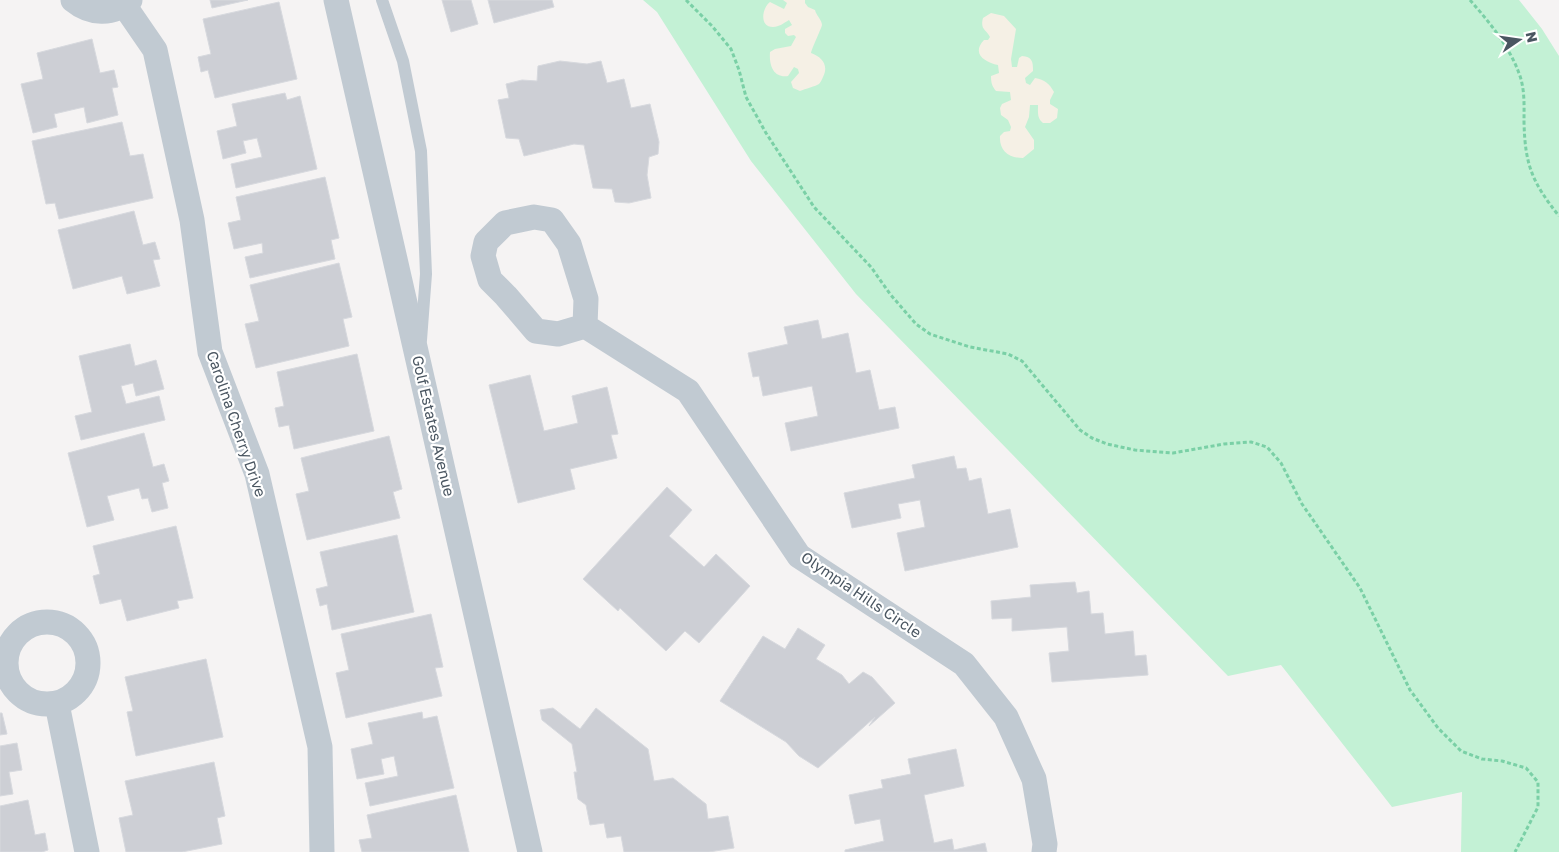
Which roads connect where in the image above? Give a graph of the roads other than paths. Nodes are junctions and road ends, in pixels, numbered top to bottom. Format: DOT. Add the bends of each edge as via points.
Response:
graph roads {
  1 [pos="73,0"];
  2 [pos="336,0"];
  3 [pos="382,0"];
  4 [pos="127,3"];
  5 [pos="584,326"];
  6 [pos="419,365"];
  7 [pos="56,704"];
  8 [pos="87,852"];
  9 [pos="322,852"];
  10 [pos="530,852"];
  11 [pos="1044,852"];
  1 -- 4 [label="street, Carolina Cherry Drive" via="98,12"];
  2 -- 6 [label="street, Golf Estates Avenue"];
  3 -- 6 [label="lane" via="403,61 421,151 426,274"];
  4 -- 9 [label="street, Carolina Cherry Drive" via="155,50 192,220 210,352 257,474 320,747"];
  5 -- 5 [label="street" via="558,334 536,331 490,280 483,256 486,242 505,223 534,217 552,220 568,244 586,299"];
  5 -- 11 [label="street, Olympia Hills Circle" via="688,391 799,556 964,664 1006,716 1034,779"];
  6 -- 10 [label="street, Golf Estates Avenue"];
  7 -- 8 [label="street"];
}
